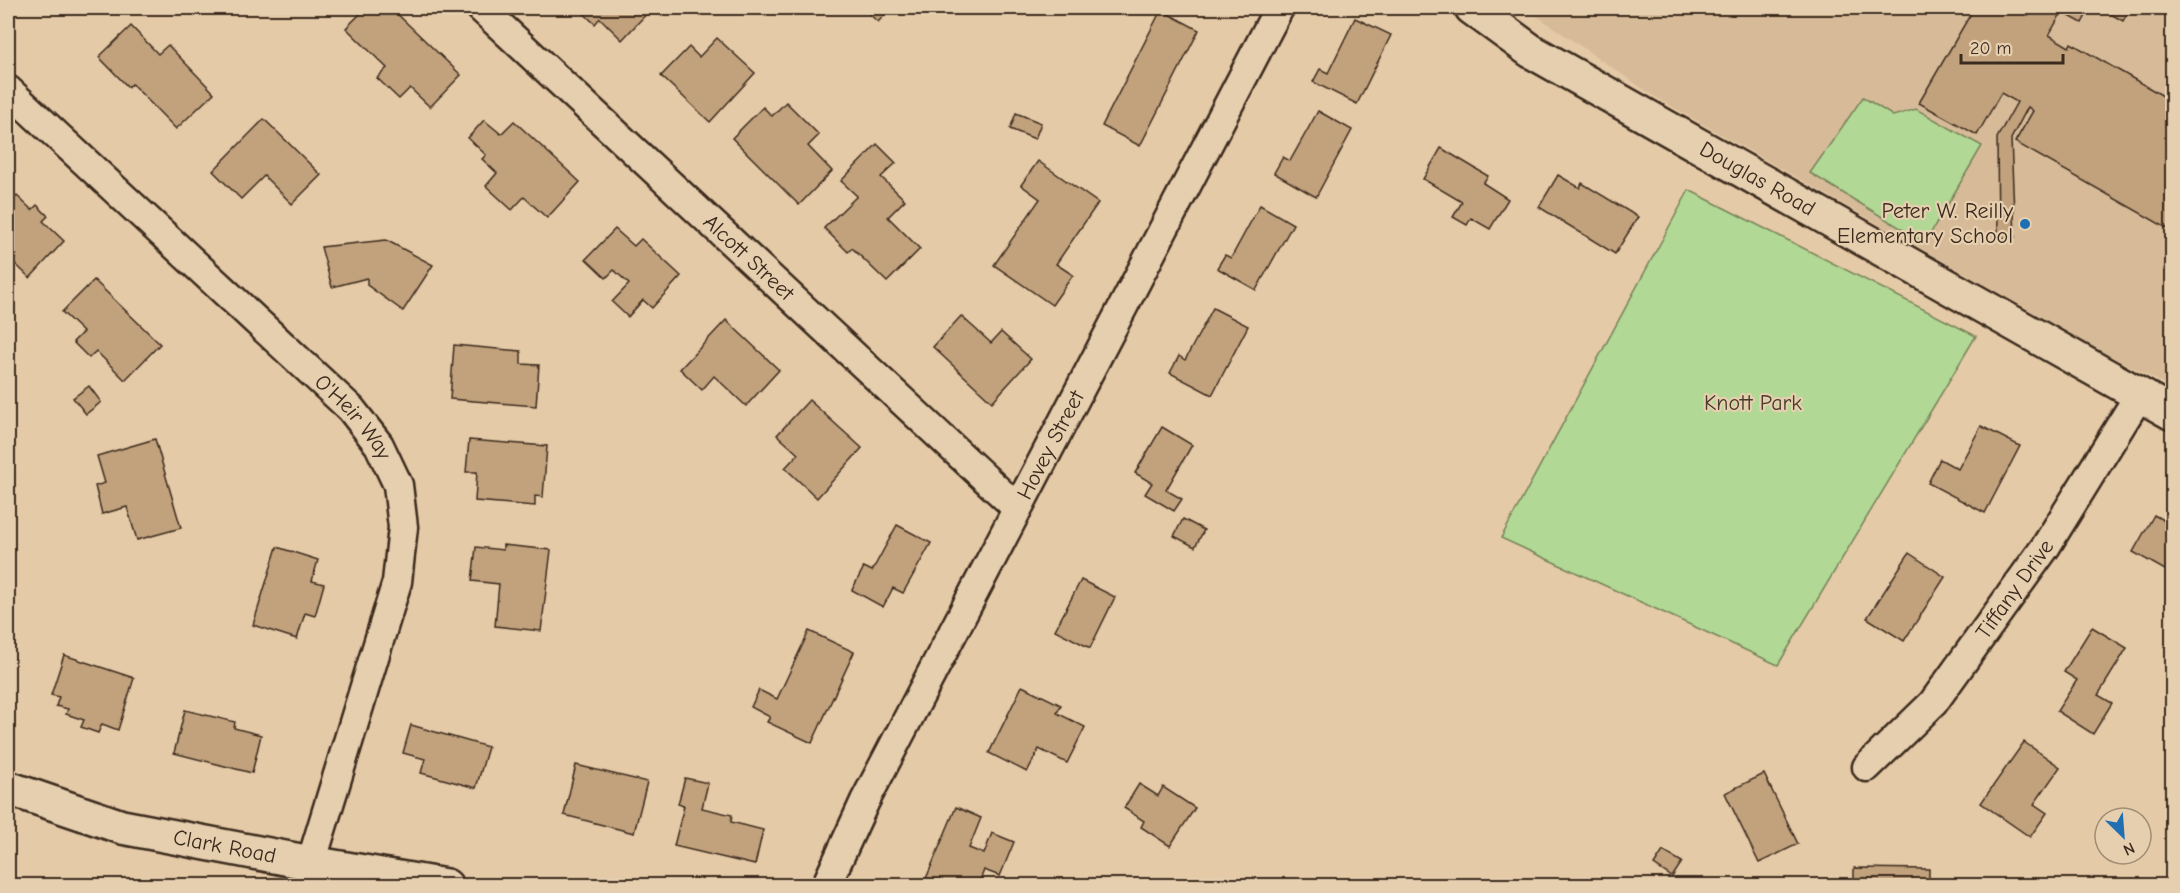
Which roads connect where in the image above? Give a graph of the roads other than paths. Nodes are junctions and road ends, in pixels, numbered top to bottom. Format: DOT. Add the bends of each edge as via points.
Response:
graph roads {
  1 [pos="481,8"];
  2 [pos="1279,8"];
  3 [pos="1472,8"];
  4 [pos="8,90"];
  5 [pos="2140,394"];
  6 [pos="2172,413"];
  7 [pos="1017,508"];
  8 [pos="1867,767"];
  9 [pos="8,788"];
  10 [pos="311,863"];
  11 [pos="446,885"];
  12 [pos="826,885"];
  1 -- 7 [label="street, Alcott Street"];
  2 -- 7 [label="street, Hovey Street"];
  3 -- 5 [label="street, Douglas Road" via="1531,51"];
  4 -- 10 [label="street, O'Heir Way" via="351,409 379,445 398,485 403,527 397,582"];
  5 -- 6 [label="street, Douglas Road"];
  5 -- 8 [label="street, Tiffany Drive" via="2046,546 1933,703"];
  7 -- 12 [label="street, Hovey Street"];
  9 -- 10 [label="street, Clark Road" via="122,827"];
  10 -- 11 [label="street, Clark Road"];
}
